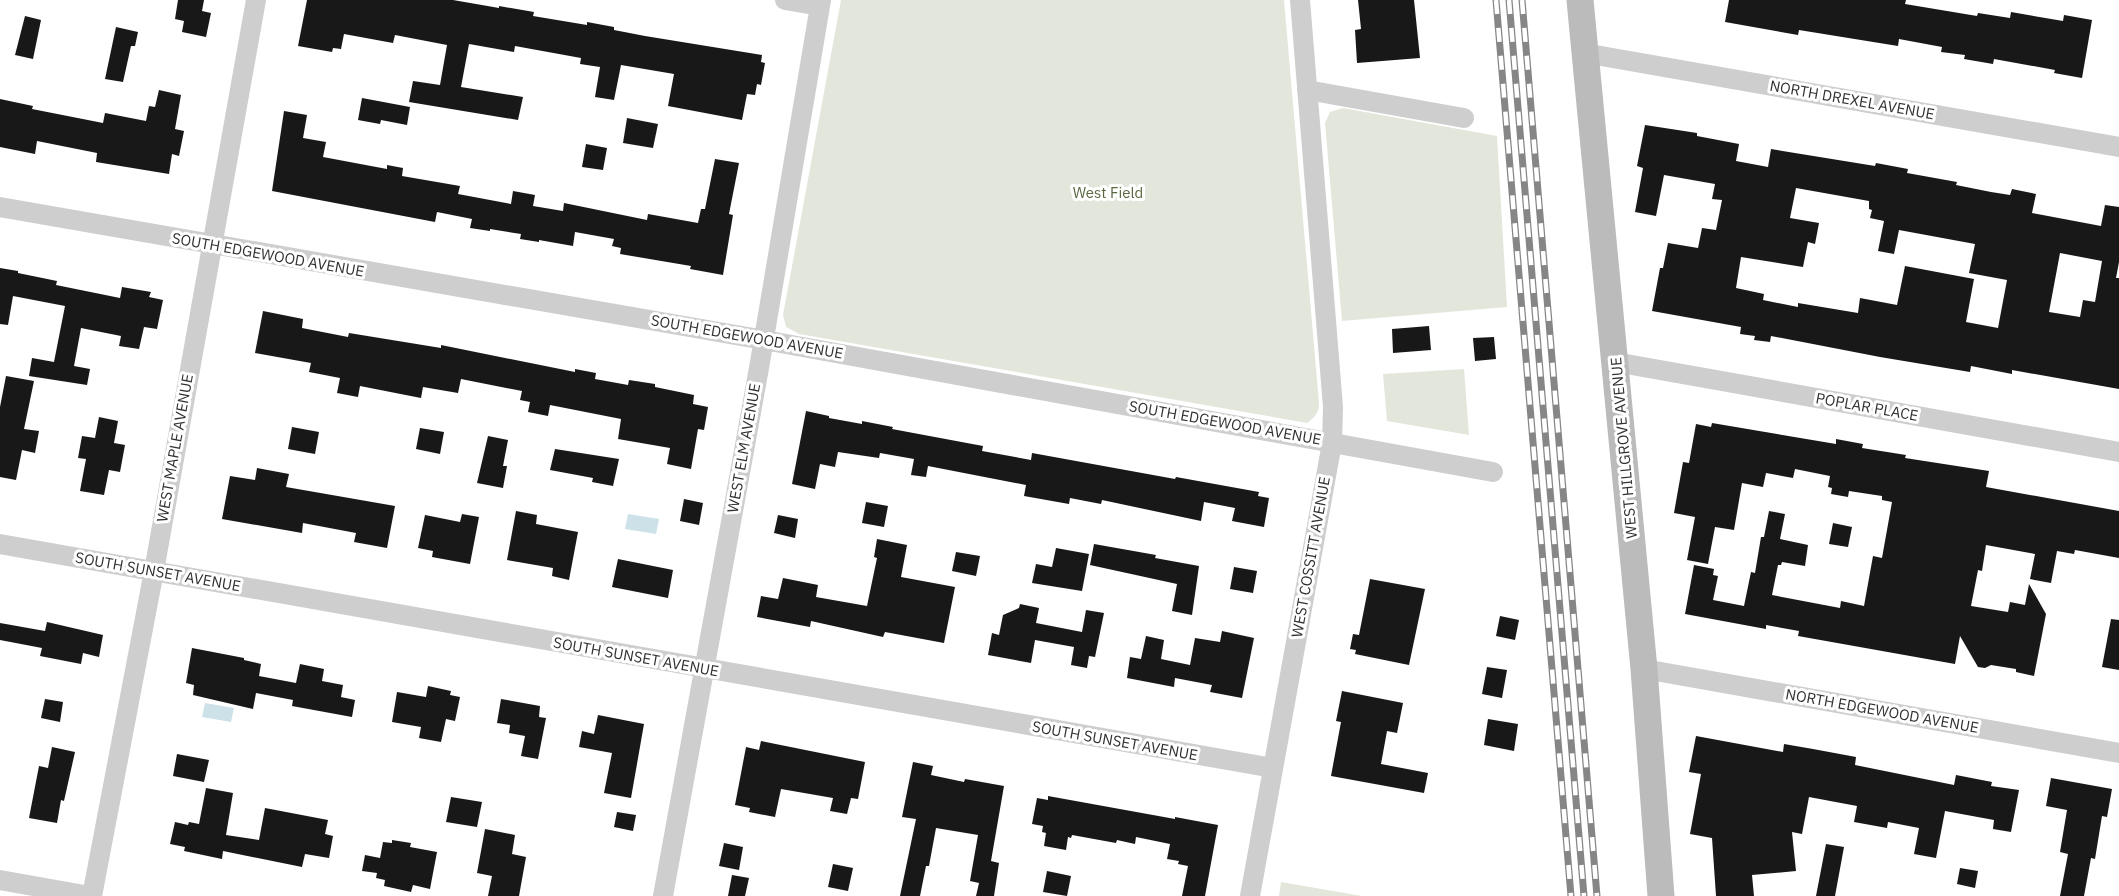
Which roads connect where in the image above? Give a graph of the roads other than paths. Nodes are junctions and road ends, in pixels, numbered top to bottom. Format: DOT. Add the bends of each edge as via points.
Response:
graph roads {
  1 [pos="256,0"];
  2 [pos="785,0"];
  3 [pos="1300,0"];
  4 [pos="1580,0"];
  5 [pos="820,3"];
  6 [pos="1584,53"];
  7 [pos="1307,90"];
  8 [pos="1464,118"];
  9 [pos="2119,147"];
  10 [pos="0,207"];
  11 [pos="212,245"];
  12 [pos="764,340"];
  13 [pos="1615,362"];
  14 [pos="1332,443"];
  15 [pos="2119,452"];
  16 [pos="1493,472"];
  17 [pos="0,544"];
  18 [pos="154,571"];
  19 [pos="704,669"];
  20 [pos="1644,669"];
  21 [pos="2119,753"];
  22 [pos="1273,768"];
  23 [pos="0,880"];
  24 [pos="91,896"];
  25 [pos="663,896"];
  26 [pos="1250,896"];
  27 [pos="1661,896"];
  1 -- 11 [label="street, WEST MAPLE AVENUE"];
  2 -- 5 [label="street"];
  3 -- 7 [label="street, WEST COSSITT AVENUE"];
  4 -- 6 [label="street, WEST HILLGROVE AVENUE"];
  5 -- 12 [label="street, WEST ELM AVENUE"];
  6 -- 9 [label="street, NORTH DREXEL AVENUE"];
  6 -- 13 [label="street, WEST HILLGROVE AVENUE"];
  7 -- 8 [label="street"];
  7 -- 14 [label="street, WEST COSSITT AVENUE" via="1333,407"];
  10 -- 11 [label="street, SOUTH EDGEWOOD AVENUE"];
  11 -- 12 [label="street, SOUTH EDGEWOOD AVENUE"];
  11 -- 18 [label="street, WEST MAPLE AVENUE"];
  12 -- 14 [label="street, SOUTH EDGEWOOD AVENUE"];
  12 -- 19 [label="street, WEST ELM AVENUE"];
  13 -- 15 [label="street, POPLAR PLACE"];
  13 -- 20 [label="street, WEST HILLGROVE AVENUE"];
  14 -- 16 [label="street, SOUTH EDGEWOOD AVENUE"];
  14 -- 22 [label="street, WEST COSSITT AVENUE"];
  17 -- 18 [label="street, SOUTH SUNSET AVENUE"];
  18 -- 19 [label="street, SOUTH SUNSET AVENUE"];
  18 -- 24 [label="street, WEST MAPLE AVENUE"];
  19 -- 22 [label="street, SOUTH SUNSET AVENUE"];
  19 -- 25 [label="street, WEST ELM AVENUE"];
  20 -- 21 [label="street, NORTH EDGEWOOD AVENUE"];
  20 -- 27 [label="street, WEST HILLGROVE AVENUE"];
  22 -- 26 [label="street, WEST COSSITT AVENUE"];
  23 -- 24 [label="street"];
}
